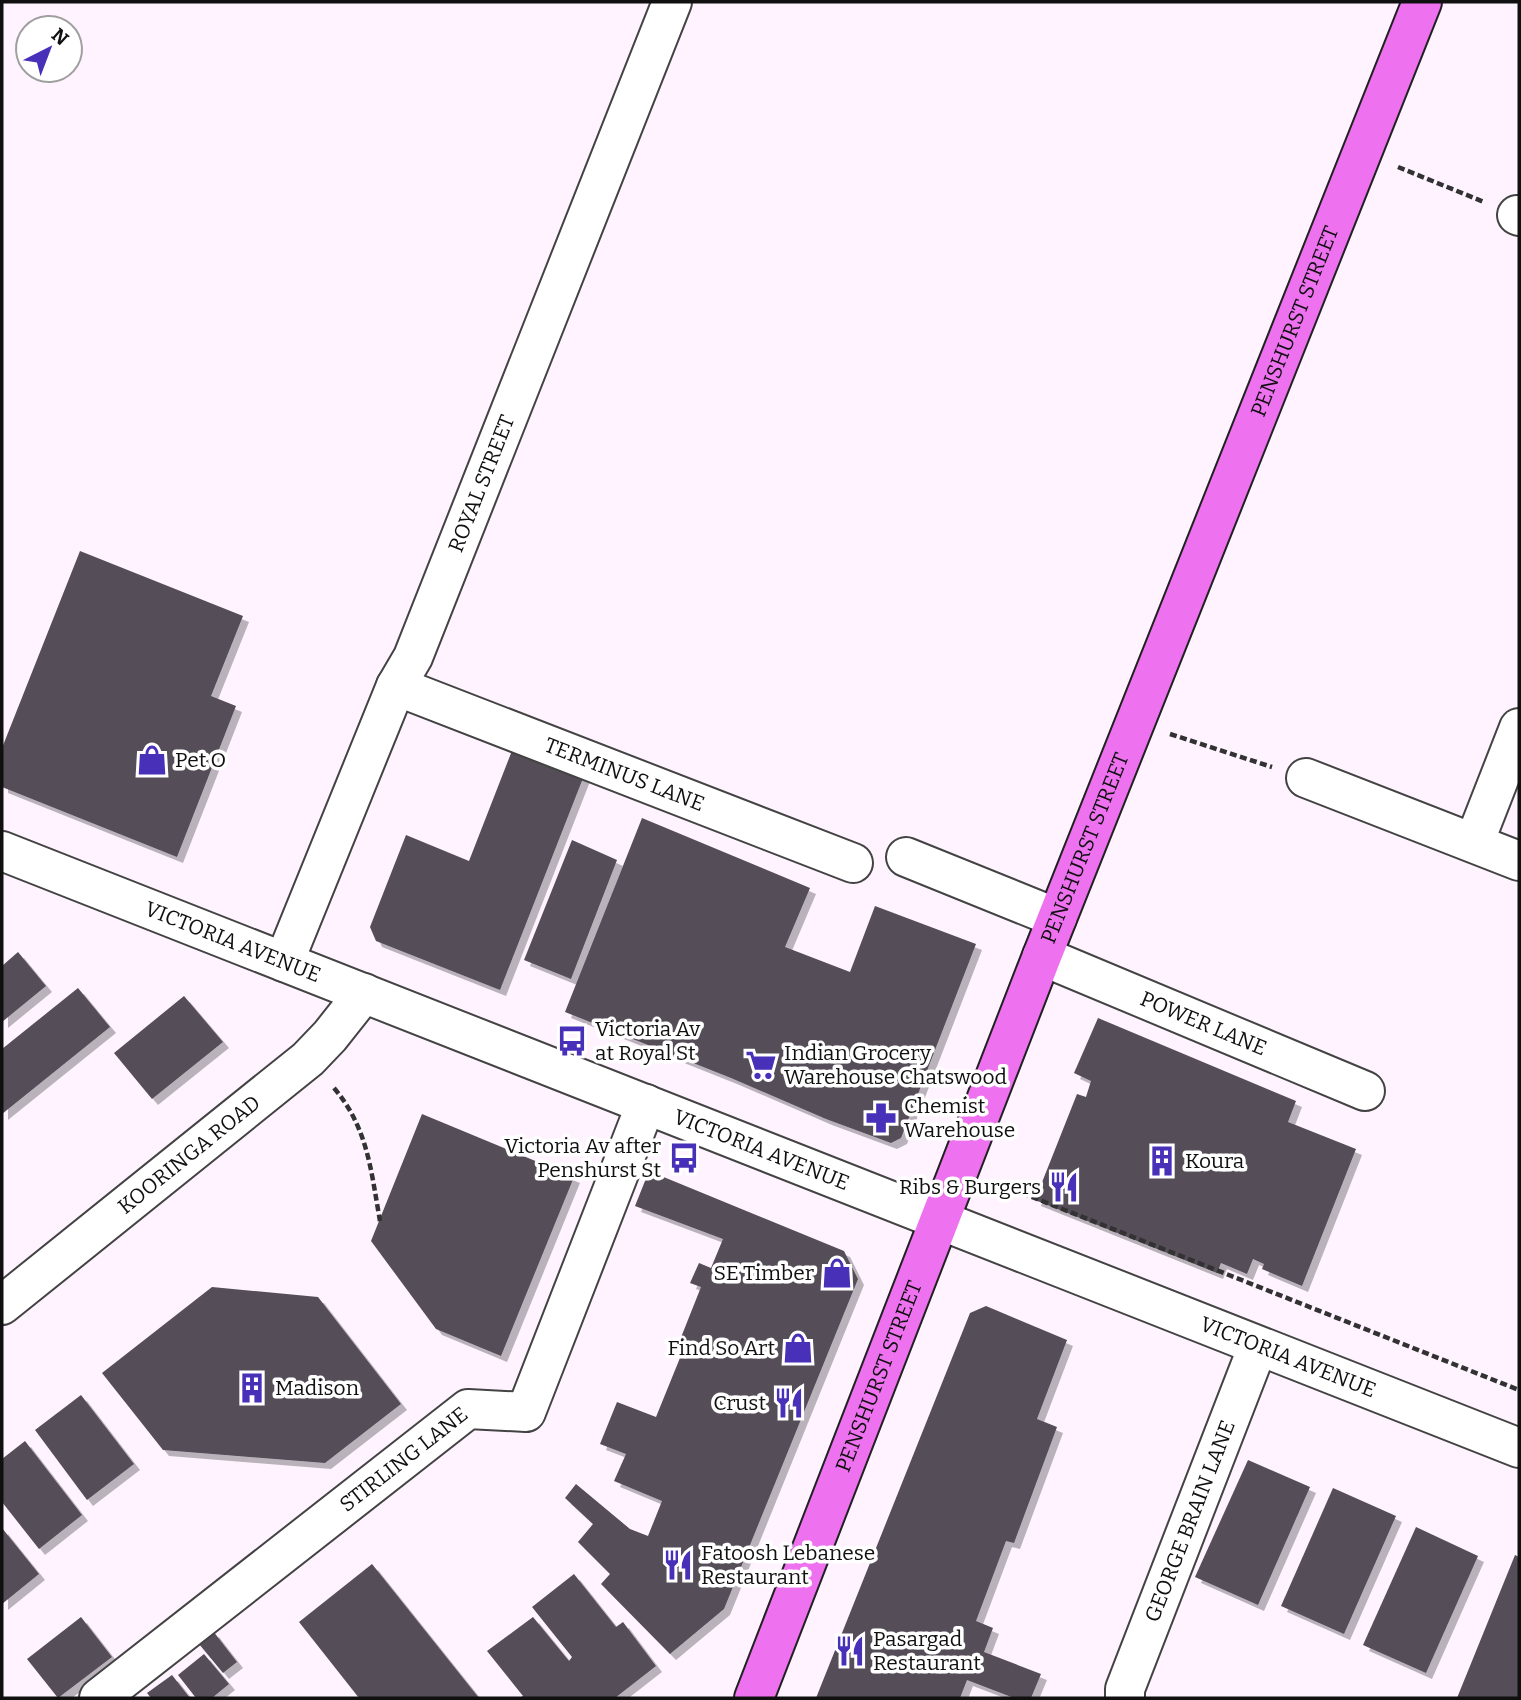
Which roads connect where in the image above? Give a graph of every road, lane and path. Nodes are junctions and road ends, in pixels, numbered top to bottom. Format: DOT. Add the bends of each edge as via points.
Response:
graph roads {
  1 [pos="672,2"];
  2 [pos="1422,2"];
  3 [pos="1362,152"];
  4 [pos="1518,216"];
  5 [pos="396,686"];
  6 [pos="1136,722"];
  7 [pos="1519,728"];
  8 [pos="1306,778"];
  9 [pos="1474,843"];
  10 [pos="2,850"];
  11 [pos="906,857"];
  12 [pos="1519,861"];
  13 [pos="853,863"];
  14 [pos="1057,918"];
  15 [pos="1042,956"];
  16 [pos="284,962"];
  17 [pos="364,993"];
  18 [pos="308,1059"];
  19 [pos="1365,1091"];
  20 [pos="646,1104"];
  21 [pos="1022,1193"];
  22 [pos="939,1219"];
  23 [pos="380,1221"];
  24 [pos="2,1305"];
  25 [pos="1258,1346"];
  26 [pos="1519,1390"];
  27 [pos="1519,1448"];
  28 [pos="99,1698"];
  29 [pos="754,1698"];
  30 [pos="1125,1698"];
  1 -- 5 [label="street, ROYAL STREET" via="413,657"];
  2 -- 3 [label="main road, PENSHURST STREET"];
  3 -- 4 [label="path"];
  3 -- 6 [label="main road, PENSHURST STREET"];
  5 -- 13 [label="street, TERMINUS LANE"];
  5 -- 16 [label="street, ROYAL STREET"];
  6 -- 8 [label="path"];
  6 -- 14 [label="main road, PENSHURST STREET"];
  7 -- 9 [label="street"];
  8 -- 9 [label="street"];
  9 -- 12 [label="street"];
  10 -- 16 [label="street, VICTORIA AVENUE"];
  11 -- 14 [label="street"];
  14 -- 15 [label="main road, PENSHURST STREET"];
  15 -- 19 [label="street, POWER LANE"];
  15 -- 22 [label="main road, PENSHURST STREET"];
  16 -- 17 [label="street, VICTORIA AVENUE"];
  17 -- 18 [label="street, KOORINGA ROAD"];
  17 -- 20 [label="street, VICTORIA AVENUE"];
  18 -- 23 [label="path" via="350,1107 366,1142"];
  18 -- 24 [label="street, KOORINGA ROAD"];
  20 -- 22 [label="street, VICTORIA AVENUE"];
  20 -- 28 [label="street, STIRLING LANE" via="526,1412 468,1409"];
  21 -- 26 [label="path"];
  22 -- 25 [label="street, VICTORIA AVENUE"];
  22 -- 29 [label="main road, PENSHURST STREET"];
  25 -- 27 [label="street, VICTORIA AVENUE"];
  25 -- 30 [label="street, GEORGE BRAIN LANE"];
}
